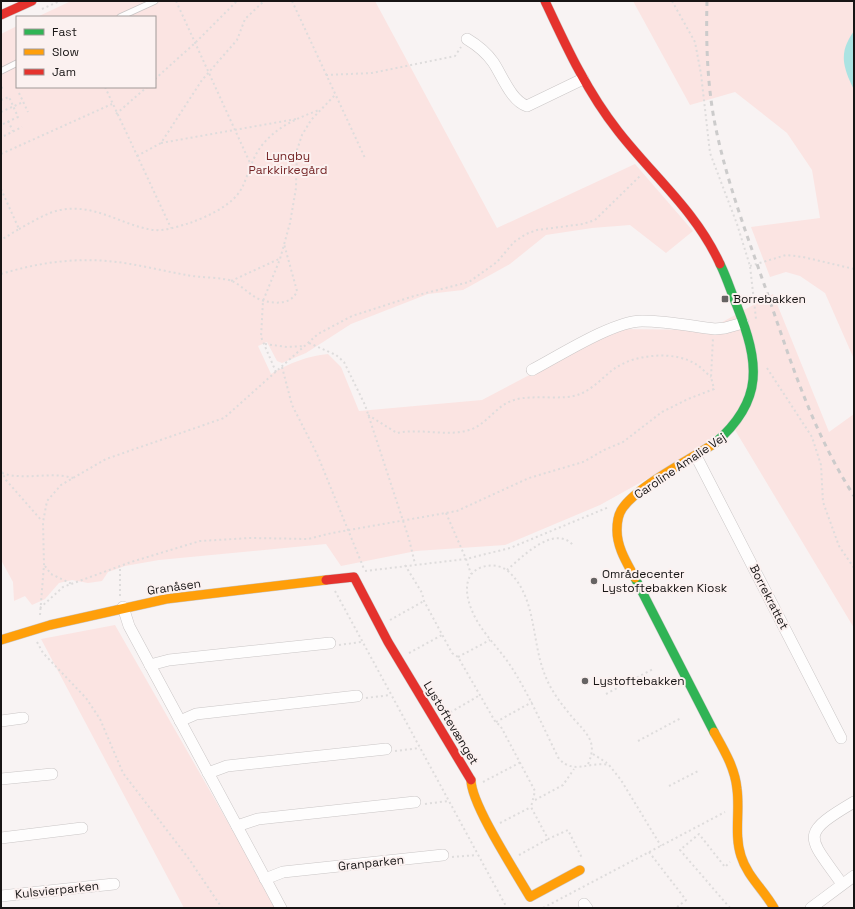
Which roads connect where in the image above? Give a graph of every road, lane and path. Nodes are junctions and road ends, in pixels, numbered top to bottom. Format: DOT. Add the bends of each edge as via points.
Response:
graph roads {
  1 [pos="32,1"];
  2 [pos="156,1"];
  3 [pos="176,1"];
  4 [pos="237,1"];
  5 [pos="264,1"];
  6 [pos="292,1"];
  7 [pos="545,1"];
  8 [pos="672,1"];
  9 [pos="1,15"];
  10 [pos="122,16"];
  11 [pos="467,39"];
  12 [pos="195,43"];
  13 [pos="16,64"];
  14 [pos="1,71"];
  15 [pos="209,73"];
  16 [pos="326,75"];
  17 [pos="156,79"];
  18 [pos="583,79"];
  19 [pos="105,88"];
  20 [pos="146,88"];
  21 [pos="19,93"];
  22 [pos="335,95"];
  23 [pos="1,100"];
  24 [pos="23,102"];
  25 [pos="112,104"];
  26 [pos="13,107"];
  27 [pos="319,110"];
  28 [pos="1,112"];
  29 [pos="28,112"];
  30 [pos="116,114"];
  31 [pos="297,118"];
  32 [pos="8,121"];
  33 [pos="1,125"];
  34 [pos="22,128"];
  35 [pos="235,129"];
  36 [pos="13,132"];
  37 [pos="4,136"];
  38 [pos="161,143"];
  39 [pos="1,154"];
  40 [pos="137,156"];
  41 [pos="364,158"];
  42 [pos="251,165"];
  43 [pos="649,167"];
  44 [pos="1,190"];
  45 [pos="2,195"];
  46 [pos="19,228"];
  47 [pos="171,228"];
  48 [pos="1,240"];
  49 [pos="284,244"];
  50 [pos="280,259"];
  51 [pos="750,266"];
  52 [pos="854,269"];
  53 [pos="1,274"];
  54 [pos="231,281"];
  55 [pos="263,301"];
  56 [pos="754,306"];
  57 [pos="743,323"];
  58 [pos="714,329"];
  59 [pos="309,343"];
  60 [pos="264,344"];
  61 [pos="305,346"];
  62 [pos="764,364"];
  63 [pos="282,367"];
  64 [pos="532,370"];
  65 [pos="276,372"];
  66 [pos="710,377"];
  67 [pos="368,415"];
  68 [pos="696,456"];
  69 [pos="2,472"];
  70 [pos="73,478"];
  71 [pos="621,509"];
  72 [pos="446,513"];
  73 [pos="403,520"];
  74 [pos="43,522"];
  75 [pos="349,530"];
  76 [pos="573,545"];
  77 [pos="466,559"];
  78 [pos="415,564"];
  79 [pos="44,565"];
  80 [pos="405,565"];
  81 [pos="120,566"];
  82 [pos="854,568"];
  83 [pos="365,570"];
  84 [pos="507,570"];
  85 [pos="355,574"];
  86 [pos="471,575"];
  87 [pos="329,580"];
  88 [pos="72,584"];
  89 [pos="424,601"];
  90 [pos="123,608"];
  91 [pos="39,609"];
  92 [pos="379,626"];
  93 [pos="37,630"];
  94 [pos="442,635"];
  95 [pos="1,640"];
  96 [pos="490,640"];
  97 [pos="361,642"];
  98 [pos="330,643"];
  99 [pos="458,657"];
  100 [pos="398,659"];
  101 [pos="150,665"];
  102 [pos="653,669"];
  103 [pos="606,694"];
  104 [pos="390,695"];
  105 [pos="480,695"];
  106 [pos="357,696"];
  107 [pos="532,702"];
  108 [pos="23,718"];
  109 [pos="681,718"];
  110 [pos="437,720"];
  111 [pos="1,721"];
  112 [pos="180,721"];
  113 [pos="496,723"];
  114 [pos="841,738"];
  115 [pos="638,741"];
  116 [pos="420,748"];
  117 [pos="386,749"];
  118 [pos="593,754"];
  119 [pos="521,762"];
  120 [pos="588,764"];
  121 [pos="608,765"];
  122 [pos="575,768"];
  123 [pos="700,770"];
  124 [pos="208,773"];
  125 [pos="52,774"];
  126 [pos="1,779"];
  127 [pos="669,786"];
  128 [pos="471,788"];
  129 [pos="534,800"];
  130 [pos="448,801"];
  131 [pos="415,802"];
  132 [pos="854,802"];
  133 [pos="739,804"];
  134 [pos="531,807"];
  135 [pos="237,826"];
  136 [pos="82,828"];
  137 [pos="490,828"];
  138 [pos="1,838"];
  139 [pos="548,839"];
  140 [pos="661,846"];
  141 [pos="649,852"];
  142 [pos="740,854"];
  143 [pos="443,855"];
  144 [pos="477,855"];
  145 [pos="510,860"];
  146 [pos="580,870"];
  147 [pos="854,876"];
  148 [pos="265,879"];
  149 [pos="114,884"];
  150 [pos="842,884"];
  151 [pos="1,896"];
  152 [pos="222,908"];
  153 [pos="281,908"];
  154 [pos="507,908"];
  155 [pos="543,908"];
  156 [pos="676,908"];
  157 [pos="730,908"];
  158 [pos="774,908"];
  159 [pos="811,908"];
  1 -- 9 [label="street"];
  2 -- 10 [label="lane"];
  3 -- 12 [label="path"];
  4 -- 12 [label="path"];
  5 -- 15 [label="path" via="245,19 237,40"];
  6 -- 16 [label="path"];
  7 -- 18 [label="street, Caroline Amalie Vej"];
  8 -- 51 [label="path" via="695,42 702,74 710,153"];
  11 -- 16 [label="path" via="455,56 372,73"];
  11 -- 18 [label="street" via="492,61 522,105 527,106"];
  12 -- 15 [label="path"];
  12 -- 17 [label="path"];
  13 -- 14 [label="lane"];
  15 -- 35 [label="path"];
  15 -- 38 [label="path"];
  16 -- 22 [label="path"];
  18 -- 43 [label="street, Caroline Amalie Vej" via="625,142"];
  19 -- 25 [label="path"];
  20 -- 30 [label="path"];
  21 -- 24 [label="path"];
  22 -- 27 [label="path"];
  22 -- 41 [label="path"];
  23 -- 26 [label="path" via="9,97"];
  24 -- 26 [label="path"];
  24 -- 29 [label="path"];
  25 -- 30 [label="path"];
  25 -- 39 [label="path"];
  26 -- 28 [label="path"];
  26 -- 32 [label="path" via="18,117"];
  27 -- 31 [label="path"];
  27 -- 49 [label="path" via="302,135 297,150 296,188"];
  30 -- 40 [label="path"];
  31 -- 35 [label="path"];
  31 -- 42 [label="path" via="278,129 262,144"];
  32 -- 33 [label="path"];
  32 -- 36 [label="path"];
  34 -- 36 [label="path"];
  35 -- 38 [label="path"];
  35 -- 42 [label="path"];
  36 -- 37 [label="path"];
  38 -- 40 [label="path"];
  40 -- 47 [label="path"];
  42 -- 47 [label="path" via="241,189 232,200 218,210"];
  43 -- 57 [label="street, Caroline Amalie Vej" via="689,212 716,251"];
  43 -- 59 [label="path" via="595,220 526,234 514,242 497,262 469,282 352,316 318,334"];
  44 -- 45 [label="path"];
  45 -- 46 [label="path"];
  46 -- 47 [label="path" via="54,212 78,209 101,213 155,230"];
  46 -- 48 [label="path"];
  49 -- 50 [label="path"];
  49 -- 55 [label="path" via="297,291 288,302"];
  50 -- 54 [label="path"];
  50 -- 55 [label="path"];
  51 -- 52 [label="path" via="786,255"];
  51 -- 56 [label="path"];
  53 -- 54 [label="path" via="46,262 98,260"];
  54 -- 55 [label="path"];
  55 -- 60 [label="path" via="261,328"];
  57 -- 58 [label="street"];
  57 -- 68 [label="street, Caroline Amalie Vej" via="754,359 748,400 739,419 727,433"];
  58 -- 64 [label="street" via="642,321 627,323 600,334"];
  58 -- 66 [label="path"];
  59 -- 61 [label="path"];
  59 -- 67 [label="path" via="336,355 344,362"];
  60 -- 61 [label="path"];
  60 -- 65 [label="path"];
  61 -- 63 [label="path"];
  62 -- 82 [label="path" via="812,437 820,465 823,502 839,546"];
  63 -- 65 [label="path"];
  63 -- 75 [label="path" via="292,405 317,454"];
  65 -- 70 [label="path" via="224,418 106,459"];
  66 -- 67 [label="path" via="697,364 683,358 643,357 629,360 579,395 514,400 503,405 470,430 397,433"];
  66 -- 72 [label="path" via="714,389 662,412 623,442 583,462 530,478 473,505"];
  67 -- 73 [label="path"];
  68 -- 71 [label="street, Caroline Amalie Vej" via="633,496"];
  68 -- 114 [label="street, Borrekrattet"];
  69 -- 70 [label="path" via="10,476 57,474"];
  69 -- 74 [label="path"];
  70 -- 74 [label="path" via="61,485 47,501"];
  71 -- 77 [label="path" via="608,507 510,548"];
  71 -- 133 [label="street" via="616,534 620,549 732,766 739,787"];
  72 -- 73 [label="path"];
  72 -- 77 [label="path"];
  73 -- 75 [label="path"];
  73 -- 78 [label="path"];
  74 -- 79 [label="path"];
  75 -- 81 [label="path" via="308,539 250,538 200,541"];
  75 -- 83 [label="path"];
  76 -- 84 [label="path" via="563,537 544,542 530,550"];
  77 -- 78 [label="path"];
  77 -- 86 [label="path"];
  78 -- 80 [label="path"];
  79 -- 88 [label="path" via="51,574"];
  79 -- 91 [label="path"];
  80 -- 83 [label="path"];
  80 -- 89 [label="path"];
  81 -- 88 [label="path"];
  81 -- 90 [label="path" via="120,597"];
  83 -- 85 [label="path"];
  84 -- 86 [label="path" via="494,565 485,566"];
  84 -- 118 [label="path" via="527,601 544,674 565,708 591,741"];
  85 -- 87 [label="street, Granåsen"];
  85 -- 92 [label="street, Lystoftevænget"];
  86 -- 96 [label="path" via="467,591 469,604"];
  87 -- 90 [label="street, Granåsen" via="166,599"];
  87 -- 97 [label="path"];
  88 -- 91 [label="path" via="62,587"];
  89 -- 92 [label="path"];
  89 -- 94 [label="path"];
  90 -- 93 [label="street, Granåsen"];
  90 -- 101 [label="street" via="129,626"];
  91 -- 93 [label="path"];
  92 -- 100 [label="street, Lystoftevænget"];
  93 -- 95 [label="street, Granåsen"];
  93 -- 152 [label="path" via="43,654 86,698 100,719 123,773 189,859"];
  94 -- 99 [label="path" via="452,653"];
  94 -- 100 [label="path"];
  96 -- 99 [label="path"];
  96 -- 107 [label="path" via="509,663"];
  97 -- 98 [label="path" via="334,645"];
  97 -- 104 [label="path"];
  98 -- 101 [label="street" via="169,660"];
  99 -- 105 [label="path"];
  100 -- 110 [label="street, Lystoftevænget"];
  101 -- 112 [label="street"];
  102 -- 103 [label="path"];
  104 -- 106 [label="path" via="362,698"];
  104 -- 116 [label="path"];
  105 -- 110 [label="path"];
  105 -- 113 [label="path"];
  106 -- 112 [label="street" via="196,714"];
  107 -- 113 [label="path"];
  107 -- 122 [label="path" via="559,758 566,766"];
  108 -- 111 [label="street"];
  109 -- 115 [label="path"];
  110 -- 128 [label="street, Lystoftevænget" via="471,779"];
  112 -- 124 [label="street"];
  113 -- 119 [label="path" via="500,725"];
  116 -- 117 [label="path" via="390,752"];
  116 -- 130 [label="path"];
  117 -- 124 [label="street" via="226,766"];
  118 -- 120 [label="path"];
  118 -- 121 [label="path"];
  119 -- 128 [label="path"];
  119 -- 129 [label="path" via="535,791"];
  120 -- 121 [label="path"];
  120 -- 122 [label="path"];
  121 -- 140 [label="path" via="621,780"];
  122 -- 129 [label="path" via="563,785"];
  123 -- 127 [label="path"];
  124 -- 135 [label="street"];
  125 -- 126 [label="street"];
  128 -- 137 [label="street, Lystoftevænget"];
  129 -- 134 [label="path"];
  130 -- 131 [label="path" via="419,804"];
  130 -- 144 [label="path"];
  131 -- 135 [label="street" via="258,819"];
  132 -- 150 [label="street" via="826,819 816,828 813,837 815,847"];
  133 -- 140 [label="path"];
  133 -- 142 [label="street"];
  134 -- 137 [label="path"];
  134 -- 139 [label="path"];
  135 -- 148 [label="street"];
  136 -- 138 [label="street"];
  137 -- 145 [label="street, Lystoftevænget"];
  139 -- 145 [label="path"];
  139 -- 146 [label="path" via="568,830 582,858 579,863"];
  140 -- 141 [label="path"];
  141 -- 155 [label="path"];
  141 -- 156 [label="path" via="686,900"];
  142 -- 157 [label="path" via="725,866 699,834 680,850"];
  142 -- 158 [label="street" via="746,868"];
  143 -- 144 [label="path" via="448,858"];
  143 -- 148 [label="street, Granparken" via="283,872"];
  144 -- 154 [label="path"];
  145 -- 146 [label="street, Lystoftevænget" via="530,896"];
  147 -- 150 [label="street"];
  148 -- 153 [label="street"];
  149 -- 151 [label="street, Kulsvierparken"];
  150 -- 159 [label="street"];
}
